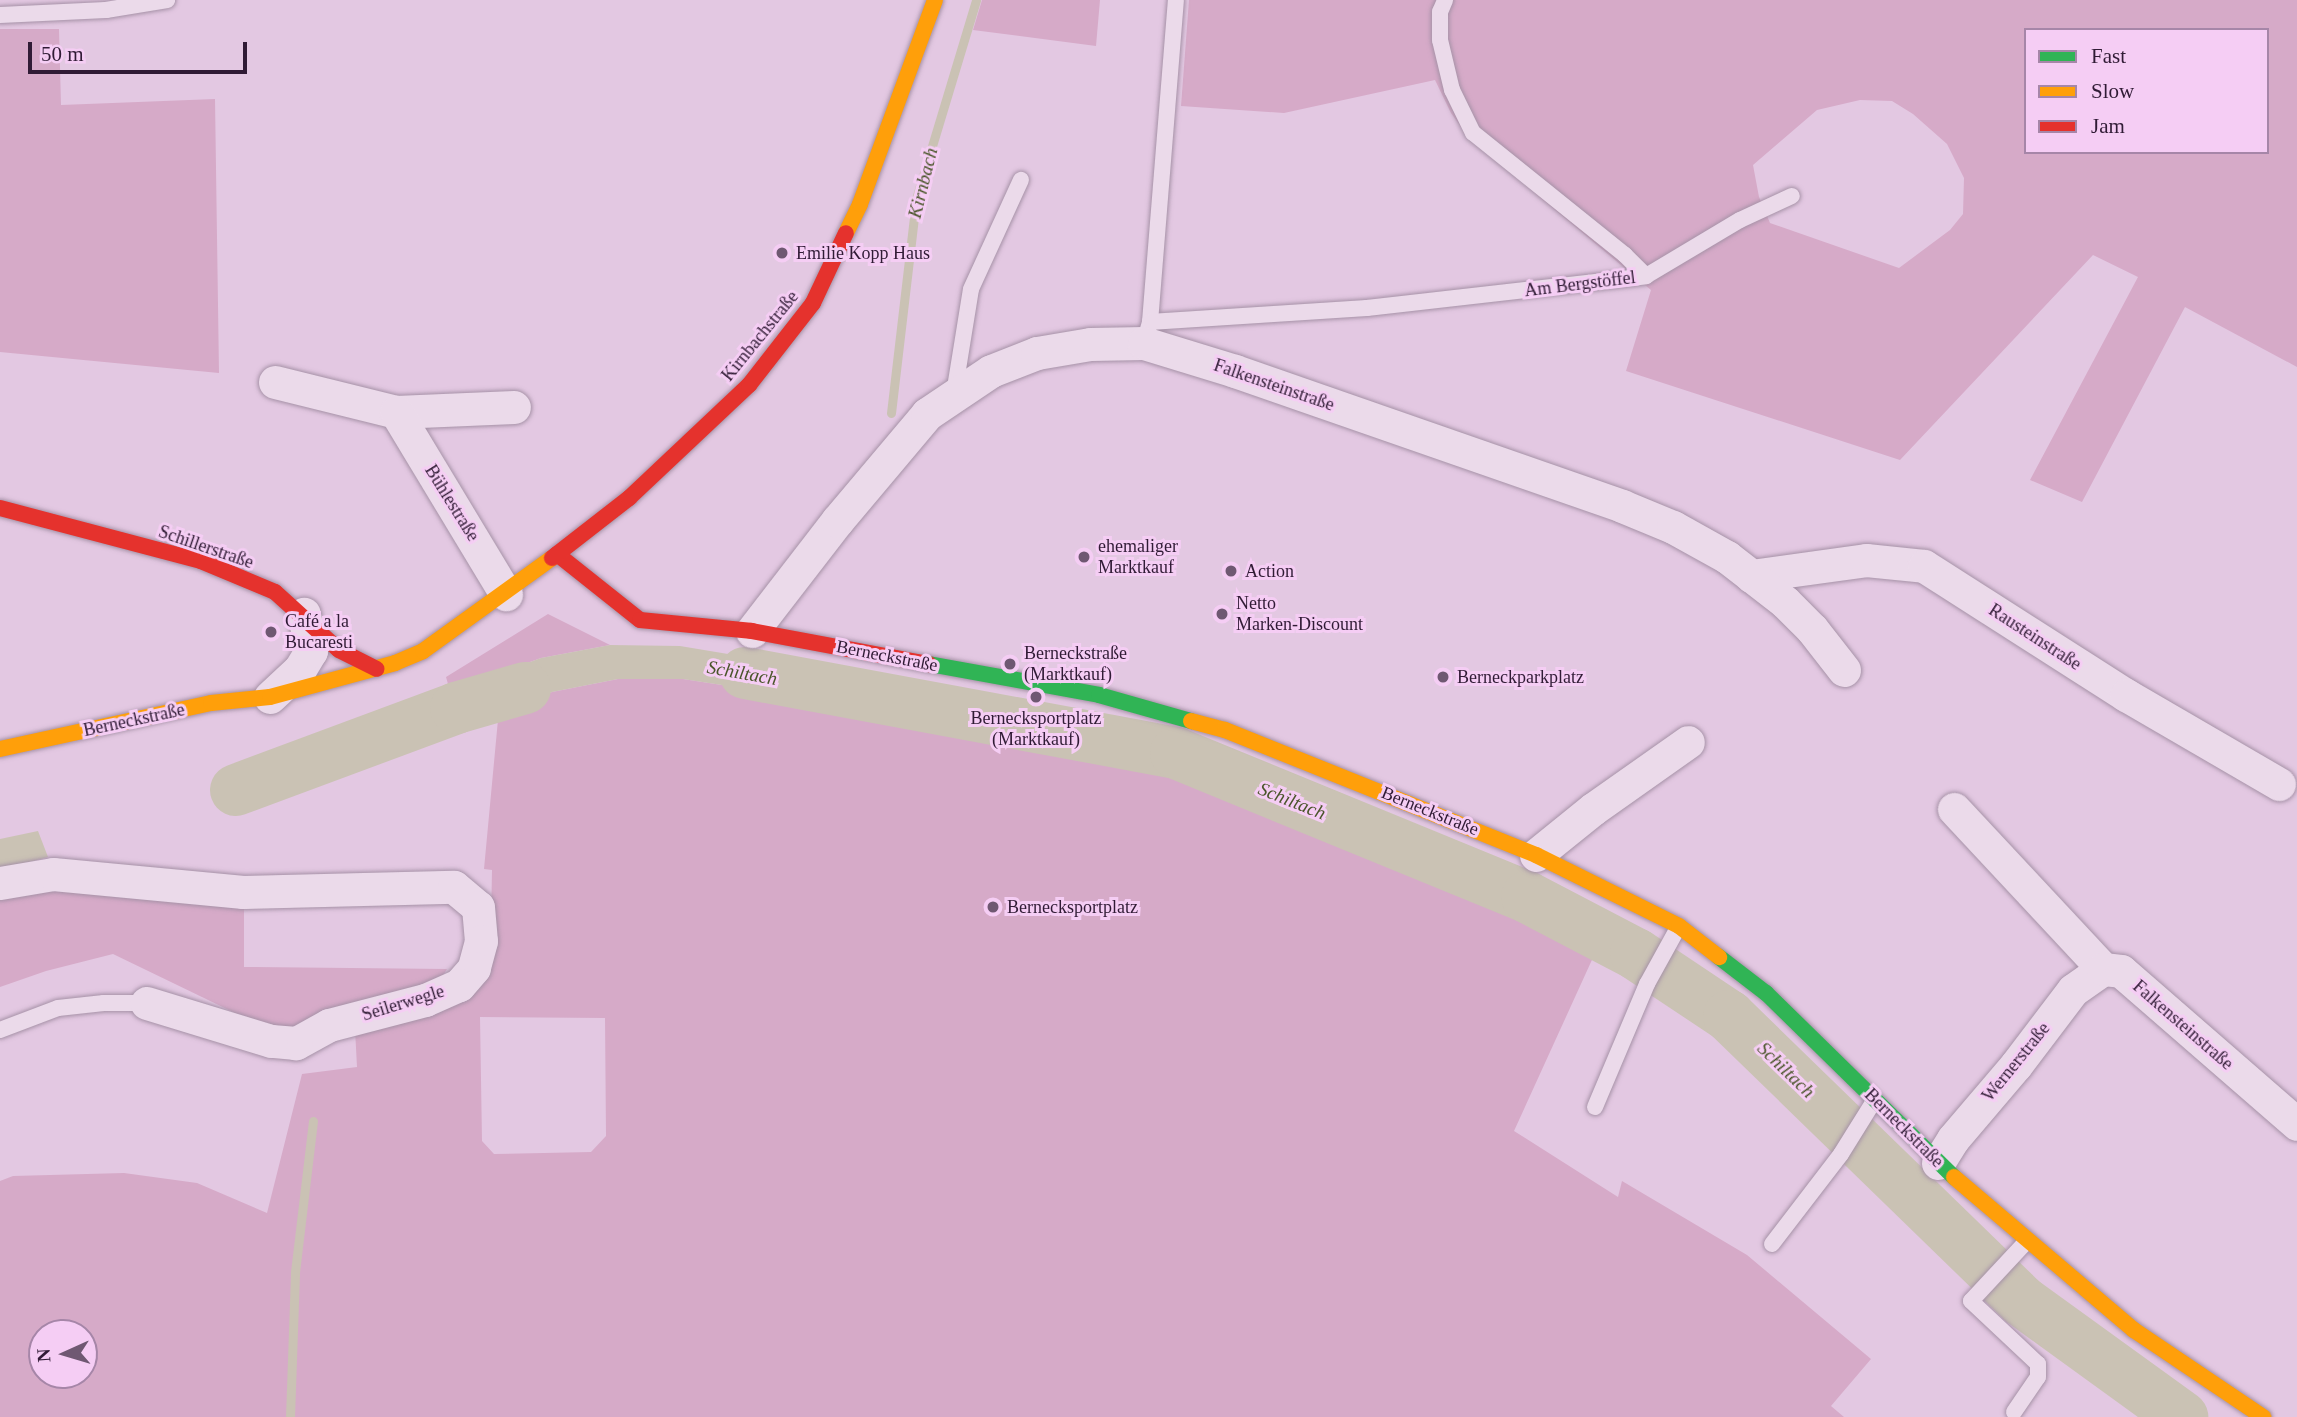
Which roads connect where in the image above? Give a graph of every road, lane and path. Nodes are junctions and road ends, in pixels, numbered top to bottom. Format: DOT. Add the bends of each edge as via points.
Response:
graph roads {
  1 [pos="167,0"];
  2 [pos="934,0"];
  3 [pos="1176,0"];
  4 [pos="1445,0"];
  5 [pos="0,15"];
  6 [pos="1021,180"];
  7 [pos="1793,196"];
  8 [pos="1646,276"];
  9 [pos="1147,333"];
  10 [pos="275,382"];
  11 [pos="953,397"];
  12 [pos="514,407"];
  13 [pos="396,412"];
  14 [pos="0,508"];
  15 [pos="557,554"];
  16 [pos="1751,576"];
  17 [pos="506,594"];
  18 [pos="303,614"];
  19 [pos="752,631"];
  20 [pos="377,668"];
  21 [pos="1844,670"];
  22 [pos="270,697"];
  23 [pos="1688,742"];
  24 [pos="0,749"];
  25 [pos="2288,779"];
  26 [pos="1954,808"];
  27 [pos="1536,855"];
  28 [pos="0,883"];
  29 [pos="1679,926"];
  30 [pos="2103,969"];
  31 [pos="147,1003"];
  32 [pos="0,1030"];
  33 [pos="1875,1099"];
  34 [pos="1595,1107"];
  35 [pos="2297,1124"];
  36 [pos="1938,1163"];
  37 [pos="2027,1241"];
  38 [pos="1772,1244"];
  39 [pos="2014,1412"];
  40 [pos="2263,1417"];
  1 -- 5 [label="lane" via="106,10"];
  2 -- 15 [label="main road, Kirnbachstraße" via="860,204 813,303 749,385 629,498"];
  3 -- 9 [label="lane"];
  4 -- 8 [label="lane, Am Bergstöffel" via="1440,40 1452,90 1473,133"];
  6 -- 11 [label="lane" via="971,289"];
  7 -- 8 [label="lane" via="1740,219"];
  8 -- 9 [label="lane, Am Bergstöffel"];
  9 -- 11 [label="street, Falkensteinstraße" via="1037,353 991,371"];
  9 -- 16 [label="street, Falkensteinstraße" via="1235,371 1622,506 1673,527"];
  10 -- 13 [label="street"];
  11 -- 19 [label="street, Falkensteinstraße" via="927,414"];
  12 -- 13 [label="street"];
  13 -- 17 [label="street, Bühlestraße"];
  14 -- 18 [label="main road, Schillerstraße" via="201,561 275,592"];
  15 -- 17 [label="main road, Berneckstraße"];
  15 -- 19 [label="main road, Berneckstraße" via="640,620"];
  16 -- 21 [label="street, Falkensteinstraße" via="1812,629"];
  16 -- 25 [label="street, Rausteinstraße" via="1866,560 1924,566 2126,695"];
  17 -- 20 [label="main road, Berneckstraße" via="423,651"];
  18 -- 20 [label="main road, Schillerstraße" via="339,650"];
  18 -- 22 [label="street" via="312,651"];
  19 -- 27 [label="main road, Berneckstraße" via="1099,695 1225,730"];
  20 -- 22 [label="main road, Berneckstraße"];
  22 -- 24 [label="main road, Berneckstraße" via="211,703"];
  23 -- 27 [label="street"];
  26 -- 30 [label="street, Falkensteinstraße"];
  27 -- 29 [label="main road, Berneckstraße"];
  28 -- 31 [label="street, Seilerwegle" via="53,874 243,892 454,887 478,907 481,941 474,968 459,985 425,1000 329,1025 296,1043 285,1045"];
  29 -- 33 [label="main road, Berneckstraße" via="1766,993"];
  29 -- 34 [label="lane" via="1647,984"];
  30 -- 35 [label="street, Falkensteinstraße" via="2121,971"];
  30 -- 36 [label="street, Wernerstraße" via="2073,990"];
  31 -- 32 [label="lane, Seilerwegle" via="58,1009"];
  33 -- 36 [label="main road, Berneckstraße"];
  33 -- 38 [label="lane" via="1841,1154"];
  36 -- 37 [label="main road, Berneckstraße"];
  37 -- 39 [label="lane" via="1971,1301 2038,1364 2038,1377"];
  37 -- 40 [label="main road, Berneckstraße" via="2134,1330"];
}
